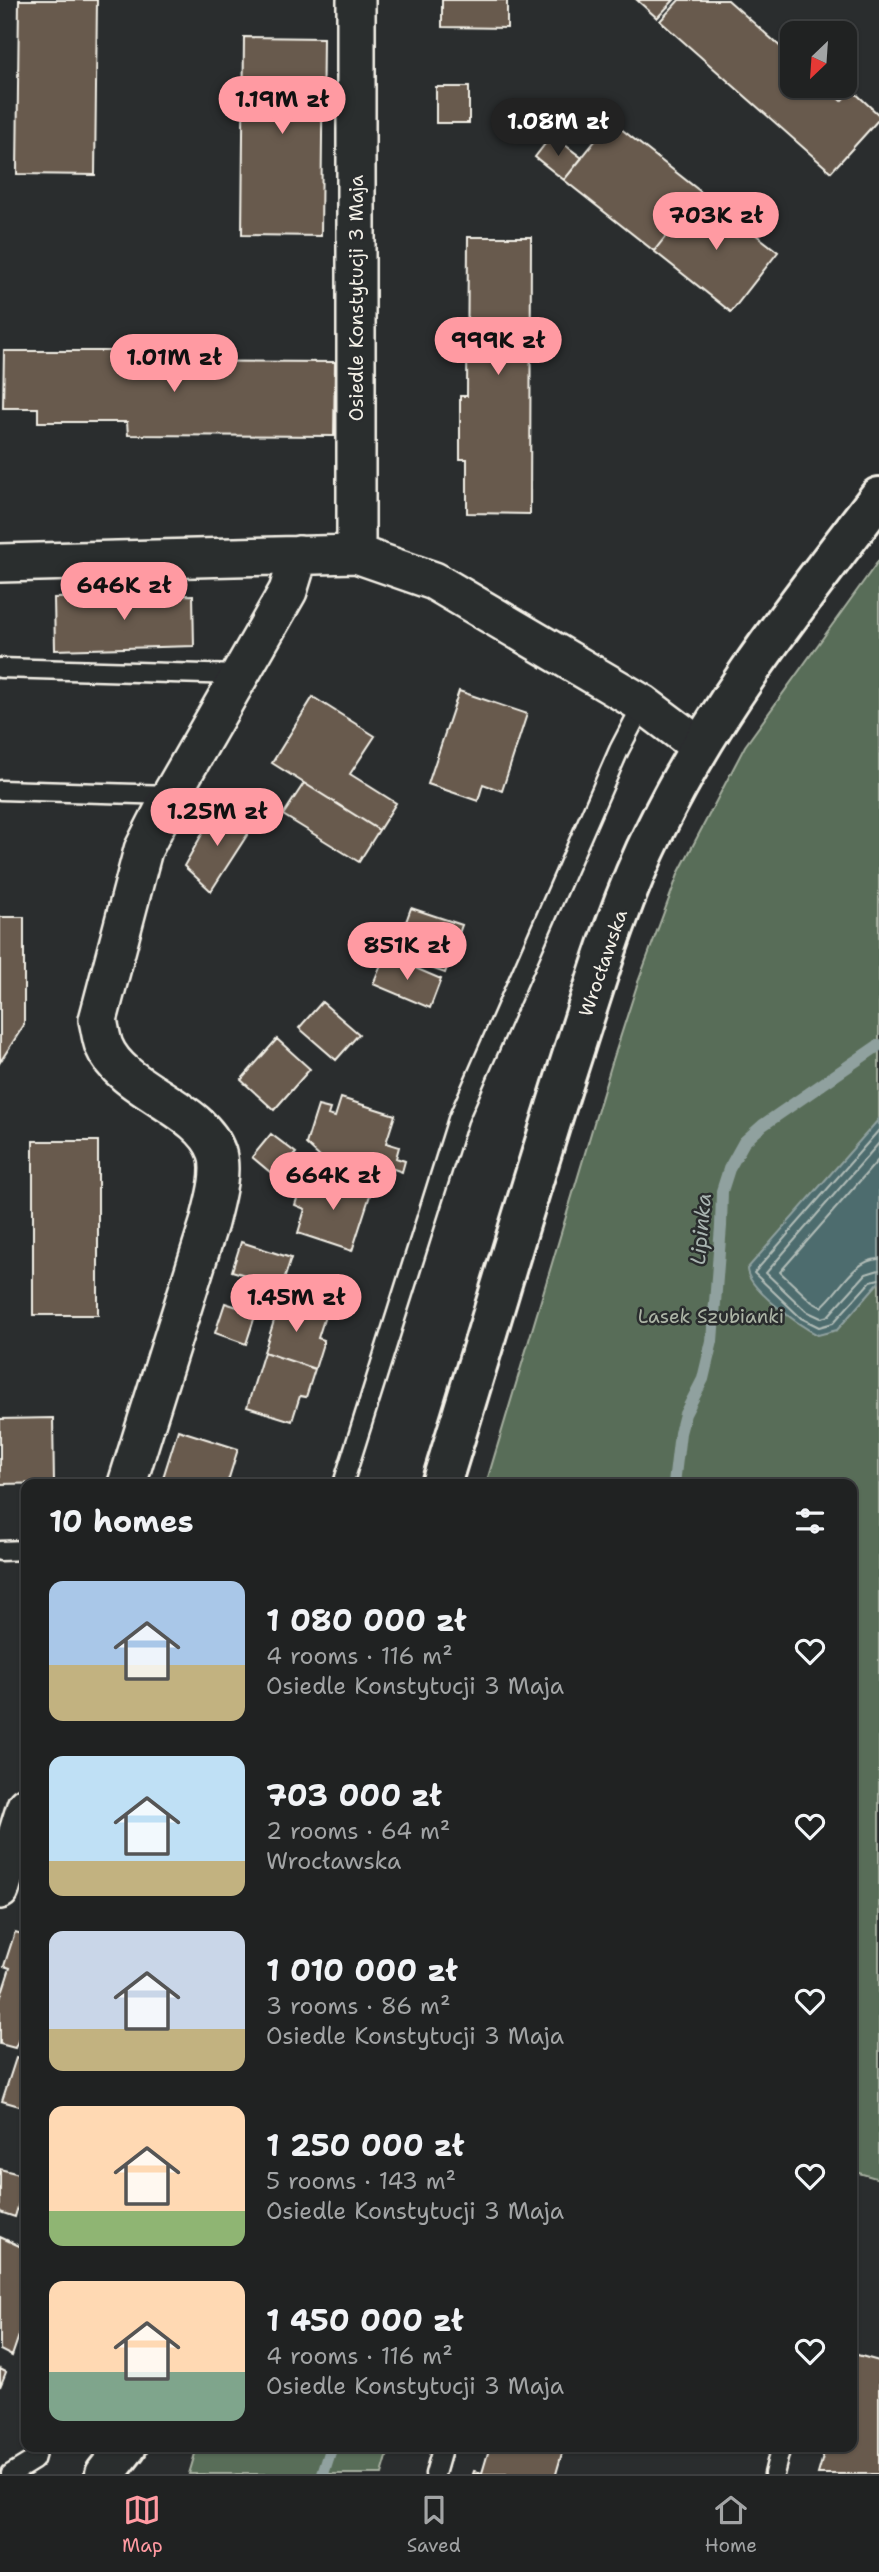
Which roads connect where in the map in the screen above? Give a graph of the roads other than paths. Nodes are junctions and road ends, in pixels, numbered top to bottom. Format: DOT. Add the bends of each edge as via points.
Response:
graph roads {
  1 [pos="356,0"];
  2 [pos="879,496"];
  3 [pos="356,554"];
  4 [pos="299,555"];
  5 [pos="0,563"];
  6 [pos="0,668"];
  7 [pos="239,674"];
  8 [pos="643,704"];
  9 [pos="699,746"];
  10 [pos="0,790"];
  11 [pos="171,795"];
  12 [pos="129,1479"];
  13 [pos="346,1479"];
  14 [pos="443,1479"];
  15 [pos="21,1550"];
  16 [pos="0,1551"];
  17 [pos="21,1822"];
  18 [pos="0,1890"];
  19 [pos="122,2452"];
  20 [pos="441,2452"];
  21 [pos="780,2452"];
  22 [pos="36,2453"];
  23 [pos="11,2474"];
  24 [pos="105,2474"];
  25 [pos="435,2474"];
  26 [pos="774,2474"];
  1 -- 3 [label="street, Osiedle Konstytucji 3 Maja"];
  2 -- 9 [label="street, Wrocławska" via="767,644"];
  3 -- 4 [label="street"];
  3 -- 8 [label="street" via="434,581"];
  4 -- 5 [label="street"];
  4 -- 7 [label="street" via="288,591"];
  6 -- 7 [label="lane"];
  7 -- 11 [label="street"];
  8 -- 9 [label="street"];
  8 -- 13 [label="lane" via="618,750 458,1119"];
  9 -- 14 [label="street, Wrocławska" via="655,829 597,977"];
  10 -- 11 [label="lane"];
  11 -- 12 [label="street" via="143,850 98,1020 104,1047 118,1067 205,1131 217,1154 217,1184 209,1223"];
  15 -- 16 [label="lane"];
  17 -- 18 [label="street"];
  19 -- 24 [label="street"];
  20 -- 25 [label="lane"];
  21 -- 26 [label="lane"];
  22 -- 23 [label="lane"];
}
